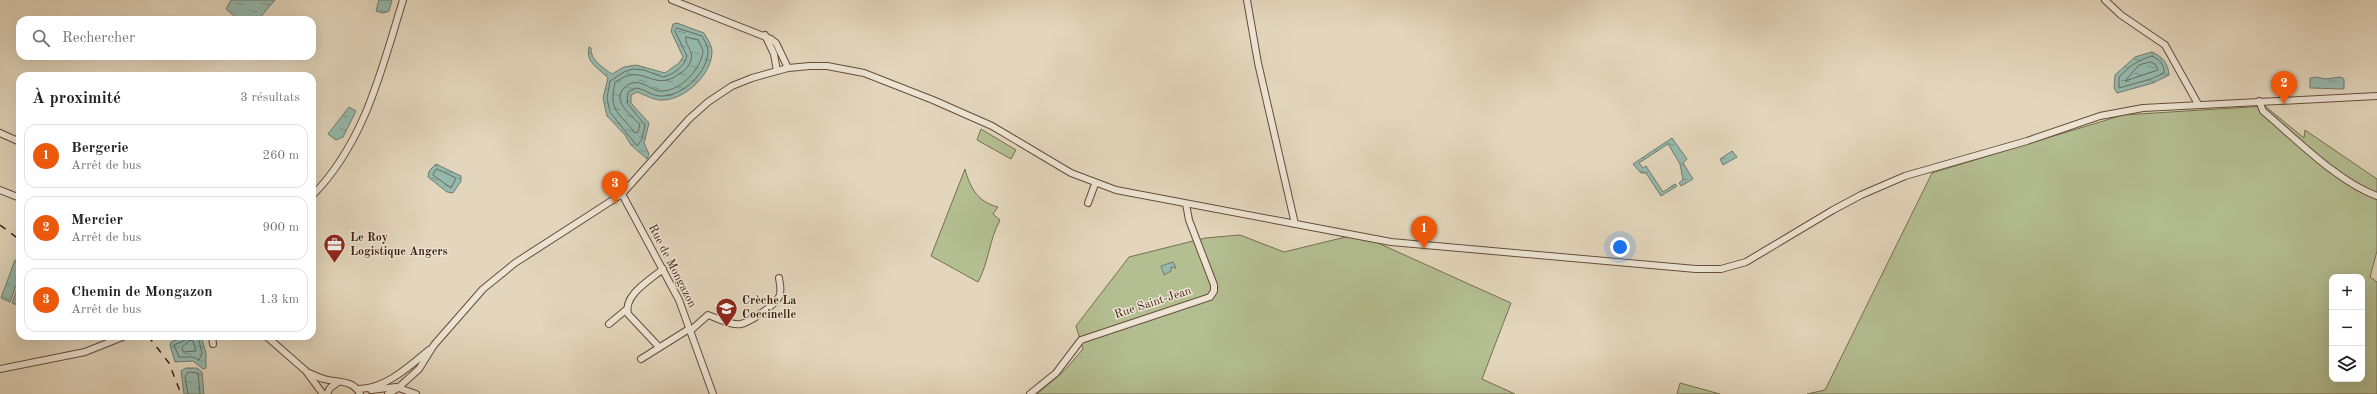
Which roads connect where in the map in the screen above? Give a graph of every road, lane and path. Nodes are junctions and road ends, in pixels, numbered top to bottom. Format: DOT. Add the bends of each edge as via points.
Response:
graph roads {
  1 [pos="403,0"];
  2 [pos="672,0"];
  3 [pos="1247,0"];
  4 [pos="2105,0"];
  5 [pos="765,36"];
  6 [pos="788,68"];
  7 [pos="777,71"];
  8 [pos="2377,96"];
  9 [pos="2259,101"];
  10 [pos="2198,104"];
  11 [pos="0,133"];
  12 [pos="16,140"];
  13 [pos="1095,184"];
  14 [pos="0,190"];
  15 [pos="316,191"];
  16 [pos="622,194"];
  17 [pos="16,196"];
  18 [pos="2377,196"];
  19 [pos="1088,203"];
  20 [pos="1186,204"];
  21 [pos="1295,224"];
  22 [pos="663,270"];
  23 [pos="779,278"];
  24 [pos="627,309"];
  25 [pos="609,324"];
  26 [pos="690,330"];
  27 [pos="115,340"];
  28 [pos="212,340"];
  29 [pos="270,340"];
  30 [pos="273,340"];
  31 [pos="213,344"];
  32 [pos="434,345"];
  33 [pos="659,347"];
  34 [pos="279,349"];
  35 [pos="641,359"];
  36 [pos="0,368"];
  37 [pos="306,371"];
  38 [pos="338,382"];
  39 [pos="398,388"];
  40 [pos="367,389"];
  41 [pos="359,392"];
  42 [pos="323,394"];
  43 [pos="326,394"];
  44 [pos="388,394"];
  45 [pos="416,394"];
  46 [pos="713,394"];
  47 [pos="1030,394"];
  1 -- 15 [label="street" via="368,112 343,158"];
  2 -- 5 [label="street"];
  3 -- 21 [label="street" via="1258,63"];
  4 -- 10 [label="street" via="2165,45"];
  5 -- 6 [label="street" via="776,43"];
  5 -- 7 [label="street" via="774,54"];
  6 -- 7 [label="street"];
  6 -- 13 [label="street" via="827,66 864,73 992,126 1070,173"];
  7 -- 16 [label="street" via="732,86 704,105"];
  8 -- 9 [label="street"];
  9 -- 10 [label="street"];
  9 -- 18 [label="street" via="2263,111 2311,153 2361,189"];
  10 -- 21 [label="street" via="2117,112 2027,142 1916,173 1861,195 1758,256 1721,268 1696,269 1427,246"];
  11 -- 12 [label="street"];
  13 -- 19 [label="street"];
  13 -- 20 [label="street"];
  14 -- 17 [label="street"];
  16 -- 22 [label="street, Rue de Mongazon"];
  16 -- 32 [label="street" via="496,277 472,300"];
  20 -- 21 [label="street"];
  20 -- 47 [label="street, Rue Saint-Jean" via="1189,220 1214,285 1214,291 1210,296 1081,340 1056,373"];
  22 -- 24 [label="street" via="632,296"];
  22 -- 26 [label="street, Rue de Mongazon" via="679,300"];
  23 -- 26 [label="street" via="781,291 778,298 771,306 748,321 736,324 708,315"];
  24 -- 25 [label="street"];
  24 -- 33 [label="street" via="628,314"];
  26 -- 33 [label="street"];
  26 -- 46 [label="street, Rue de Mongazon"];
  27 -- 36 [label="street" via="85,352"];
  28 -- 31 [label="street"];
  29 -- 34 [label="street"];
  30 -- 34 [label="street"];
  32 -- 39 [label="street" via="419,368"];
  32 -- 40 [label="street" via="398,373"];
  33 -- 35 [label="street"];
  34 -- 37 [label="street"];
  37 -- 38 [label="street" via="322,379"];
  37 -- 42 [label="street"];
  38 -- 41 [label="street" via="349,383"];
  38 -- 43 [label="street"];
  39 -- 40 [label="street"];
  39 -- 44 [label="street"];
  39 -- 45 [label="street"];
  40 -- 41 [label="street"];
}
